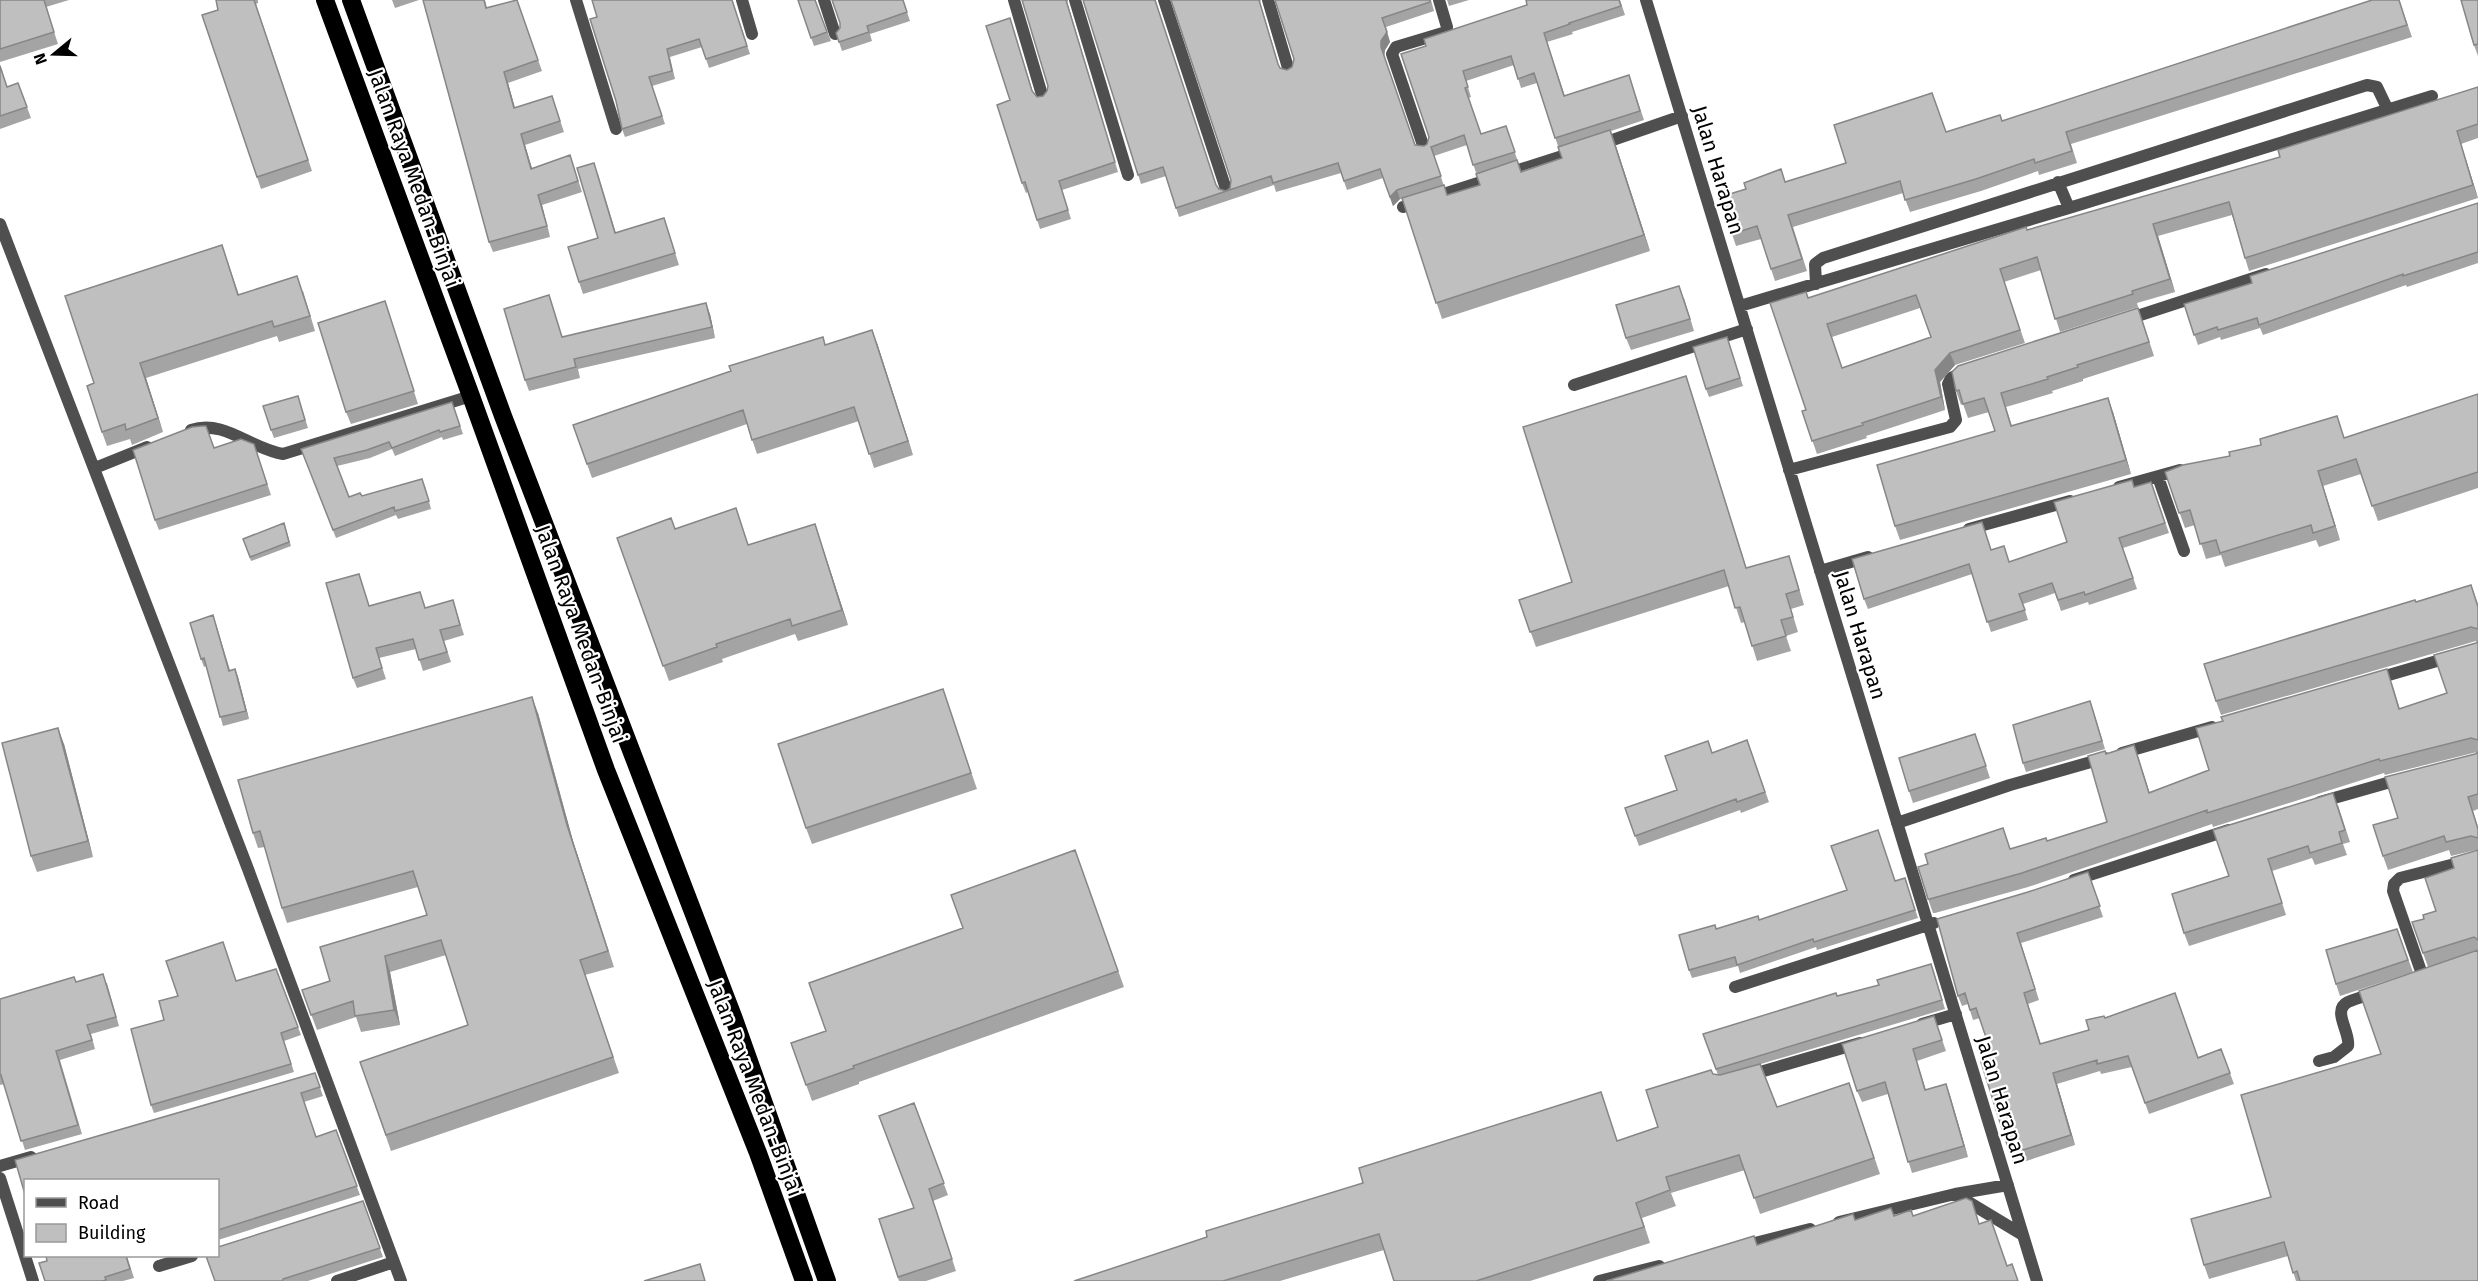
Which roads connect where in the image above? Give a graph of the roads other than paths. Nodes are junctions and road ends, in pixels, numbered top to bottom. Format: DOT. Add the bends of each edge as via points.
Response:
graph roads {
  1 [pos="325,0"];
  2 [pos="351,0"];
  3 [pos="576,0"];
  4 [pos="742,0"];
  5 [pos="824,0"];
  6 [pos="1014,0"];
  7 [pos="1075,0"];
  8 [pos="1164,0"];
  9 [pos="1268,0"];
  10 [pos="1439,0"];
  11 [pos="1646,0"];
  12 [pos="752,34"];
  13 [pos="835,34"];
  14 [pos="1289,71"];
  15 [pos="2432,96"];
  16 [pos="1043,98"];
  17 [pos="2388,110"];
  18 [pos="1682,117"];
  19 [pos="616,129"];
  20 [pos="1424,148"];
  21 [pos="1128,174"];
  22 [pos="2058,182"];
  23 [pos="1227,192"];
  24 [pos="1403,207"];
  25 [pos="2069,208"];
  26 [pos="0,224"];
  27 [pos="2275,272"];
  28 [pos="1816,284"];
  29 [pos="1740,306"];
  30 [pos="2116,322"];
  31 [pos="1747,329"];
  32 [pos="484,363"];
  33 [pos="1981,366"];
  34 [pos="462,371"];
  35 [pos="1574,385"];
  36 [pos="471,396"];
  37 [pos="183,433"];
  38 [pos="161,442"];
  39 [pos="2191,467"];
  40 [pos="95,468"];
  41 [pos="1789,470"];
  42 [pos="2158,477"];
  43 [pos="2101,492"];
  44 [pos="2079,499"];
  45 [pos="1955,533"];
  46 [pos="2184,551"];
  47 [pos="1876,555"];
  48 [pos="1820,571"];
  49 [pos="2478,649"];
  50 [pos="2364,682"];
  51 [pos="2228,722"];
  52 [pos="2410,777"];
  53 [pos="2308,806"];
  54 [pos="1897,824"];
  55 [pos="2241,827"];
  56 [pos="2478,858"];
  57 [pos="2063,884"];
  58 [pos="1951,918"];
  59 [pos="1928,924"];
  60 [pos="2423,977"];
  61 [pos="1735,987"];
  62 [pos="2389,988"];
  63 [pos="1956,1014"];
  64 [pos="1912,1027"];
  65 [pos="1868,1040"];
  66 [pos="2319,1060"];
  67 [pos="1735,1080"];
  68 [pos="45,1153"];
  69 [pos="0,1166"];
  70 [pos="0,1178"];
  71 [pos="2008,1185"];
  72 [pos="1955,1194"];
  73 [pos="2023,1235"];
  74 [pos="1734,1248"];
  75 [pos="24,1253"];
  76 [pos="25,1257"];
  77 [pos="189,1257"];
  78 [pos="394,1262"];
  79 [pos="1677,1262"];
  80 [pos="159,1266"];
  81 [pos="33,1281"];
  82 [pos="338,1281"];
  83 [pos="401,1281"];
  84 [pos="804,1281"];
  85 [pos="827,1281"];
  86 [pos="1599,1281"];
  87 [pos="2037,1281"];
  1 -- 34 [label="highway, Jalan Raya Medan-Binjai"];
  2 -- 32 [label="highway, Jalan Raya Medan-Binjai"];
  3 -- 19 [label="street"];
  4 -- 12 [label="street"];
  5 -- 13 [label="street"];
  6 -- 16 [label="street"];
  7 -- 21 [label="street"];
  8 -- 23 [label="street"];
  9 -- 14 [label="street"];
  10 -- 20 [label="street" via="1446,32 1396,47 1392,54"];
  11 -- 18 [label="street, Jalan Harapan"];
  15 -- 17 [label="street"];
  17 -- 22 [label="street" via="2377,87 2367,84"];
  17 -- 25 [label="street"];
  18 -- 24 [label="street"];
  18 -- 29 [label="street, Jalan Harapan"];
  22 -- 25 [label="street"];
  22 -- 28 [label="street" via="1822,258 1815,264"];
  25 -- 28 [label="street"];
  26 -- 40 [label="street"];
  27 -- 30 [label="street"];
  28 -- 29 [label="street"];
  29 -- 31 [label="street, Jalan Harapan"];
  31 -- 35 [label="street"];
  31 -- 41 [label="street, Jalan Harapan"];
  32 -- 34 [label="highway"];
  32 -- 85 [label="highway, Jalan Raya Medan-Binjai" via="729,1008"];
  33 -- 41 [label="street" via="1958,373 1948,384 1956,420 1950,427"];
  34 -- 36 [label="highway, Jalan Raya Medan-Binjai"];
  36 -- 37 [label="street" via="283,454 215,427"];
  36 -- 84 [label="highway, Jalan Raya Medan-Binjai" via="606,770 759,1154"];
  38 -- 40 [label="street"];
  39 -- 42 [label="street"];
  40 -- 78 [label="street" via="366,1202"];
  41 -- 48 [label="street, Jalan Harapan"];
  42 -- 43 [label="street"];
  42 -- 46 [label="street"];
  44 -- 45 [label="street"];
  47 -- 48 [label="street"];
  48 -- 54 [label="street, Jalan Harapan"];
  49 -- 50 [label="street"];
  51 -- 54 [label="street" via="2010,786"];
  52 -- 53 [label="street"];
  54 -- 59 [label="street, Jalan Harapan"];
  55 -- 57 [label="street"];
  56 -- 60 [label="street" via="2400,878 2394,884 2393,891"];
  58 -- 59 [label="street"];
  59 -- 61 [label="street"];
  59 -- 63 [label="street, Jalan Harapan"];
  62 -- 66 [label="street" via="2345,1003 2340,1015 2350,1039 2348,1046 2334,1057"];
  63 -- 64 [label="street"];
  63 -- 71 [label="street, Jalan Harapan"];
  65 -- 67 [label="street"];
  68 -- 69 [label="street"];
  70 -- 75 [label="street"];
  71 -- 72 [label="street"];
  71 -- 73 [label="street, Jalan Harapan"];
  72 -- 73 [label="street"];
  72 -- 74 [label="street"];
  73 -- 87 [label="street, Jalan Harapan"];
  76 -- 81 [label="street"];
  77 -- 80 [label="street"];
  78 -- 82 [label="street"];
  78 -- 83 [label="street"];
  79 -- 86 [label="street"];
}
